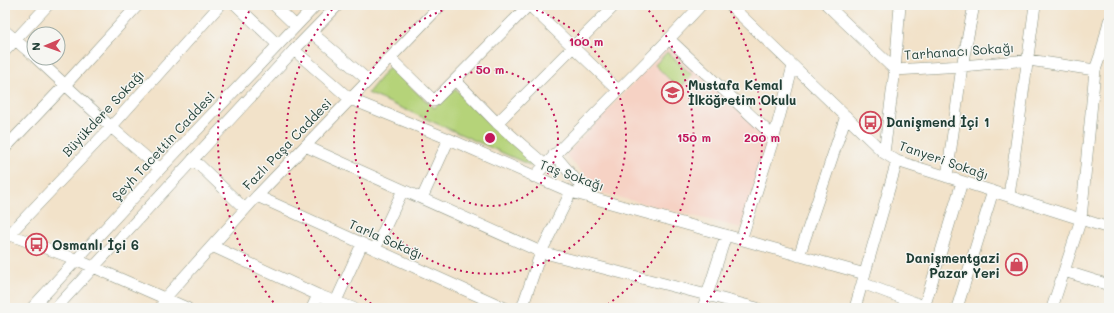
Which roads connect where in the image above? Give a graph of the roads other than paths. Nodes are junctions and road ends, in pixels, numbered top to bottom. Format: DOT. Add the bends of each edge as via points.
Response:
graph roads {
  1 [pos="48,5"];
  2 [pos="138,5"];
  3 [pos="220,5"];
  4 [pos="236,5"];
  5 [pos="274,5"];
  6 [pos="316,5"];
  7 [pos="338,5"];
  8 [pos="441,5"];
  9 [pos="529,5"];
  10 [pos="615,5"];
  11 [pos="701,5"];
  12 [pos="730,5"];
  13 [pos="827,5"];
  14 [pos="900,5"];
  15 [pos="974,5"];
  16 [pos="1035,5"];
  17 [pos="1109,21"];
  18 [pos="296,26"];
  19 [pos="5,31"];
  20 [pos="312,33"];
  21 [pos="16,40"];
  22 [pos="670,40"];
  23 [pos="278,45"];
  24 [pos="573,47"];
  25 [pos="26,49"];
  26 [pos="294,50"];
  27 [pos="5,51"];
  28 [pos="1106,51"];
  29 [pos="390,58"];
  30 [pos="1029,60"];
  31 [pos="45,66"];
  32 [pos="793,66"];
  33 [pos="962,66"];
  34 [pos="895,70"];
  35 [pos="1095,70"];
  36 [pos="368,80"];
  37 [pos="455,80"];
  38 [pos="65,85"];
  39 [pos="618,90"];
  40 [pos="350,99"];
  41 [pos="846,116"];
  42 [pos="497,123"];
  43 [pos="111,127"];
  44 [pos="774,137"];
  45 [pos="448,139"];
  46 [pos="305,146"];
  47 [pos="5,148"];
  48 [pos="884,153"];
  49 [pos="554,154"];
  50 [pos="193,159"];
  51 [pos="897,161"];
  52 [pos="545,165"];
  53 [pos="160,169"];
  54 [pos="534,177"];
  55 [pos="946,177"];
  56 [pos="962,182"];
  57 [pos="403,190"];
  58 [pos="571,192"];
  59 [pos="994,192"];
  60 [pos="257,196"];
  61 [pos="1009,196"];
  62 [pos="422,198"];
  63 [pos="591,198"];
  64 [pos="245,209"];
  65 [pos="1080,219"];
  66 [pos="1109,228"];
  67 [pos="726,235"];
  68 [pos="6,236"];
  69 [pos="741,240"];
  70 [pos="362,244"];
  71 [pos="212,246"];
  72 [pos="375,250"];
  73 [pos="541,252"];
  74 [pos="799,256"];
  75 [pos="75,259"];
  76 [pos="95,267"];
  77 [pos="1064,271"];
  78 [pos="863,278"];
  79 [pos="1109,285"];
  80 [pos="318,295"];
  81 [pos="707,295"];
  82 [pos="336,301"];
  83 [pos="163,303"];
  84 [pos="926,307"];
  85 [pos="32,308"];
  86 [pos="56,308"];
  87 [pos="187,308"];
  88 [pos="312,308"];
  89 [pos="352,308"];
  90 [pos="504,308"];
  91 [pos="522,308"];
  92 [pos="703,308"];
  93 [pos="757,308"];
  94 [pos="855,308"];
  95 [pos="957,308"];
  96 [pos="1052,308"];
  1 -- 21 [label="street"];
  2 -- 38 [label="street"];
  3 -- 43 [label="street, Büyükdere Sokağı"];
  4 -- 23 [label="street"];
  5 -- 18 [label="street"];
  6 -- 18 [label="street, Şeyh Tacettin Caddesi"];
  7 -- 20 [label="street"];
  8 -- 29 [label="street, Fazlı Paşa Caddesi"];
  9 -- 24 [label="street"];
  9 -- 37 [label="street"];
  10 -- 24 [label="street"];
  11 -- 22 [label="street"];
  12 -- 32 [label="street, Tanyeri Sokağı"];
  13 -- 34 [label="street, Tarhanacı Sokağı"];
  14 -- 34 [label="street"];
  15 -- 33 [label="street"];
  16 -- 30 [label="street"];
  17 -- 28 [label="street"];
  18 -- 23 [label="street, Şeyh Tacettin Caddesi"];
  19 -- 21 [label="street"];
  20 -- 26 [label="street"];
  20 -- 36 [label="street"];
  21 -- 25 [label="street"];
  21 -- 27 [label="street"];
  22 -- 39 [label="street"];
  22 -- 44 [label="street"];
  23 -- 53 [label="street, Şeyh Tacettin Caddesi"];
  24 -- 39 [label="street"];
  24 -- 42 [label="street"];
  26 -- 40 [label="street, Taş Sokağı"];
  26 -- 50 [label="street"];
  28 -- 35 [label="street"];
  29 -- 36 [label="street, Fazlı Paşa Caddesi"];
  29 -- 37 [label="street" via="434,101"];
  30 -- 33 [label="street, Tarhanacı Sokağı"];
  30 -- 35 [label="street, Tarhanacı Sokağı"];
  30 -- 61 [label="street"];
  31 -- 38 [label="street"];
  32 -- 41 [label="street, Tanyeri Sokağı"];
  32 -- 44 [label="street"];
  33 -- 34 [label="street, Tarhanacı Sokağı"];
  33 -- 55 [label="street"];
  34 -- 48 [label="street"];
  35 -- 65 [label="street"];
  36 -- 40 [label="street, Fazlı Paşa Caddesi"];
  37 -- 42 [label="street"];
  38 -- 43 [label="street"];
  38 -- 47 [label="street"];
  39 -- 49 [label="street"];
  40 -- 45 [label="street, Taş Sokağı"];
  40 -- 46 [label="street, Fazlı Paşa Caddesi"];
  41 -- 48 [label="street, Tanyeri Sokağı"];
  41 -- 74 [label="street"];
  42 -- 52 [label="street"];
  43 -- 53 [label="street"];
  43 -- 68 [label="street, Büyükdere Sokağı"];
  44 -- 69 [label="street"];
  45 -- 54 [label="street, Taş Sokağı"];
  45 -- 62 [label="street"];
  46 -- 57 [label="street"];
  46 -- 60 [label="street, Fazlı Paşa Caddesi"];
  48 -- 51 [label="street, Tanyeri Sokağı"];
  49 -- 52 [label="street"];
  49 -- 63 [label="street"];
  50 -- 64 [label="street"];
  50 -- 76 [label="street"];
  51 -- 55 [label="street, Tanyeri Sokağı"];
  51 -- 78 [label="street"];
  52 -- 54 [label="street"];
  53 -- 75 [label="street, Şeyh Tacettin Caddesi"];
  54 -- 58 [label="street, Taş Sokağı"];
  55 -- 56 [label="street, Tanyeri Sokağı"];
  56 -- 59 [label="street, Tanyeri Sokağı"];
  56 -- 84 [label="street"];
  57 -- 62 [label="street"];
  57 -- 72 [label="street"];
  58 -- 63 [label="street, Taş Sokağı"];
  58 -- 73 [label="street"];
  59 -- 61 [label="street, Tanyeri Sokağı"];
  59 -- 95 [label="street"];
  60 -- 64 [label="street, Fazlı Paşa Caddesi"];
  60 -- 70 [label="street, Tarla Sokağı"];
  61 -- 65 [label="street, Tanyeri Sokağı"];
  62 -- 73 [label="street"];
  63 -- 67 [label="street, Taş Sokağı"];
  64 -- 71 [label="street, Fazlı Paşa Caddesi"];
  65 -- 66 [label="street, Tanyeri Sokağı"];
  65 -- 77 [label="street"];
  67 -- 69 [label="street, Taş Sokağı"];
  67 -- 81 [label="street"];
  68 -- 75 [label="street"];
  69 -- 74 [label="street, Taş Sokağı"];
  70 -- 72 [label="street, Tarla Sokağı"];
  70 -- 82 [label="street"];
  71 -- 80 [label="street"];
  71 -- 83 [label="street, Fazlı Paşa Caddesi"];
  72 -- 90 [label="street, Tarla Sokağı"];
  73 -- 81 [label="street"];
  73 -- 91 [label="street"];
  74 -- 78 [label="street, Taş Sokağı"];
  75 -- 76 [label="street"];
  75 -- 85 [label="street, Şeyh Tacettin Caddesi"];
  76 -- 83 [label="street"];
  76 -- 86 [label="street"];
  77 -- 79 [label="street"];
  77 -- 96 [label="street"];
  78 -- 84 [label="street, Taş Sokağı"];
  78 -- 94 [label="street"];
  80 -- 82 [label="street"];
  80 -- 88 [label="street"];
  81 -- 92 [label="street"];
  81 -- 93 [label="street"];
  82 -- 89 [label="street"];
  83 -- 87 [label="street"];
}
